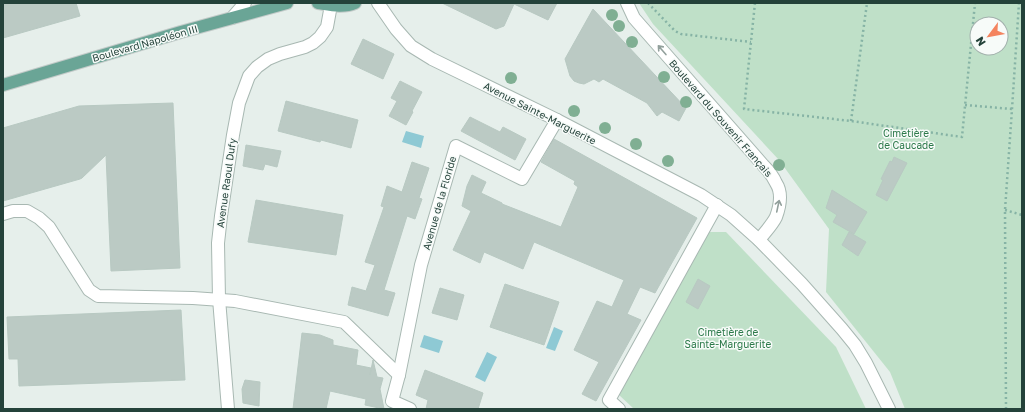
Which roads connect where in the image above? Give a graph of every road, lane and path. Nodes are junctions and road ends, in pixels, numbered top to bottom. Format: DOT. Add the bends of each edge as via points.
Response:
graph roads {
  1 [pos="245,3"];
  2 [pos="287,3"];
  3 [pos="318,3"];
  4 [pos="355,3"];
  5 [pos="378,3"];
  6 [pos="627,3"];
  7 [pos="648,3"];
  8 [pos="756,3"];
  9 [pos="867,3"];
  10 [pos="975,3"];
  11 [pos="1018,3"];
  12 [pos="331,5"];
  13 [pos="232,18"];
  14 [pos="752,42"];
  15 [pos="3,85"];
  16 [pos="965,105"];
  17 [pos="1012,109"];
  18 [pos="557,120"];
  19 [pos="851,121"];
  20 [pos="717,205"];
  21 [pos="1005,210"];
  22 [pos="3,214"];
  23 [pos="1022,215"];
  24 [pos="759,240"];
  25 [pos="219,299"];
  26 [pos="399,375"];
  27 [pos="228,409"];
  28 [pos="410,409"];
  29 [pos="619,409"];
  30 [pos="889,409"];
  31 [pos="1006,409"];
  1 -- 13 [label="street"];
  2 -- 13 [label="main road, Boulevard Napoléon III"];
  3 -- 12 [label="main road"];
  4 -- 12 [label="main road" via="348,6"];
  5 -- 18 [label="street, Avenue Sainte-Marguerite" via="396,29 412,46 432,59"];
  24 -- 6 [label="street, Boulevard du Souvenir Français, one-way" via="776,216 780,201 777,183 634,18"];
  7 -- 14 [label="path" via="681,34"];
  8 -- 14 [label="path"];
  9 -- 19 [label="path"];
  10 -- 16 [label="path"];
  11 -- 17 [label="path"];
  12 -- 25 [label="street, Avenue Raoul Dufy" via="327,27 320,37 305,47 268,59 249,76 239,103 221,216 218,243"];
  13 -- 15 [label="main road, Boulevard Napoléon III"];
  14 -- 19 [label="path" via="744,109"];
  16 -- 17 [label="path"];
  16 -- 19 [label="path" via="962,137"];
  17 -- 21 [label="path"];
  18 -- 20 [label="street, Avenue Sainte-Marguerite"];
  18 -- 26 [label="street, Avenue de la Floride" via="522,179 456,146 421,265"];
  20 -- 24 [label="street, Avenue Sainte-Marguerite"];
  20 -- 29 [label="street" via="609,400"];
  21 -- 23 [label="path"];
  21 -- 31 [label="path"];
  22 -- 25 [label="street" via="27,211 39,218 49,228 89,290 98,296"];
  24 -- 30 [label="street, Avenue Sainte-Marguerite" via="842,329 866,363"];
  25 -- 26 [label="street" via="344,322"];
  25 -- 27 [label="street, Avenue Raoul Dufy"];
  26 -- 28 [label="street, Avenue de la Floride" via="392,401"];
}
